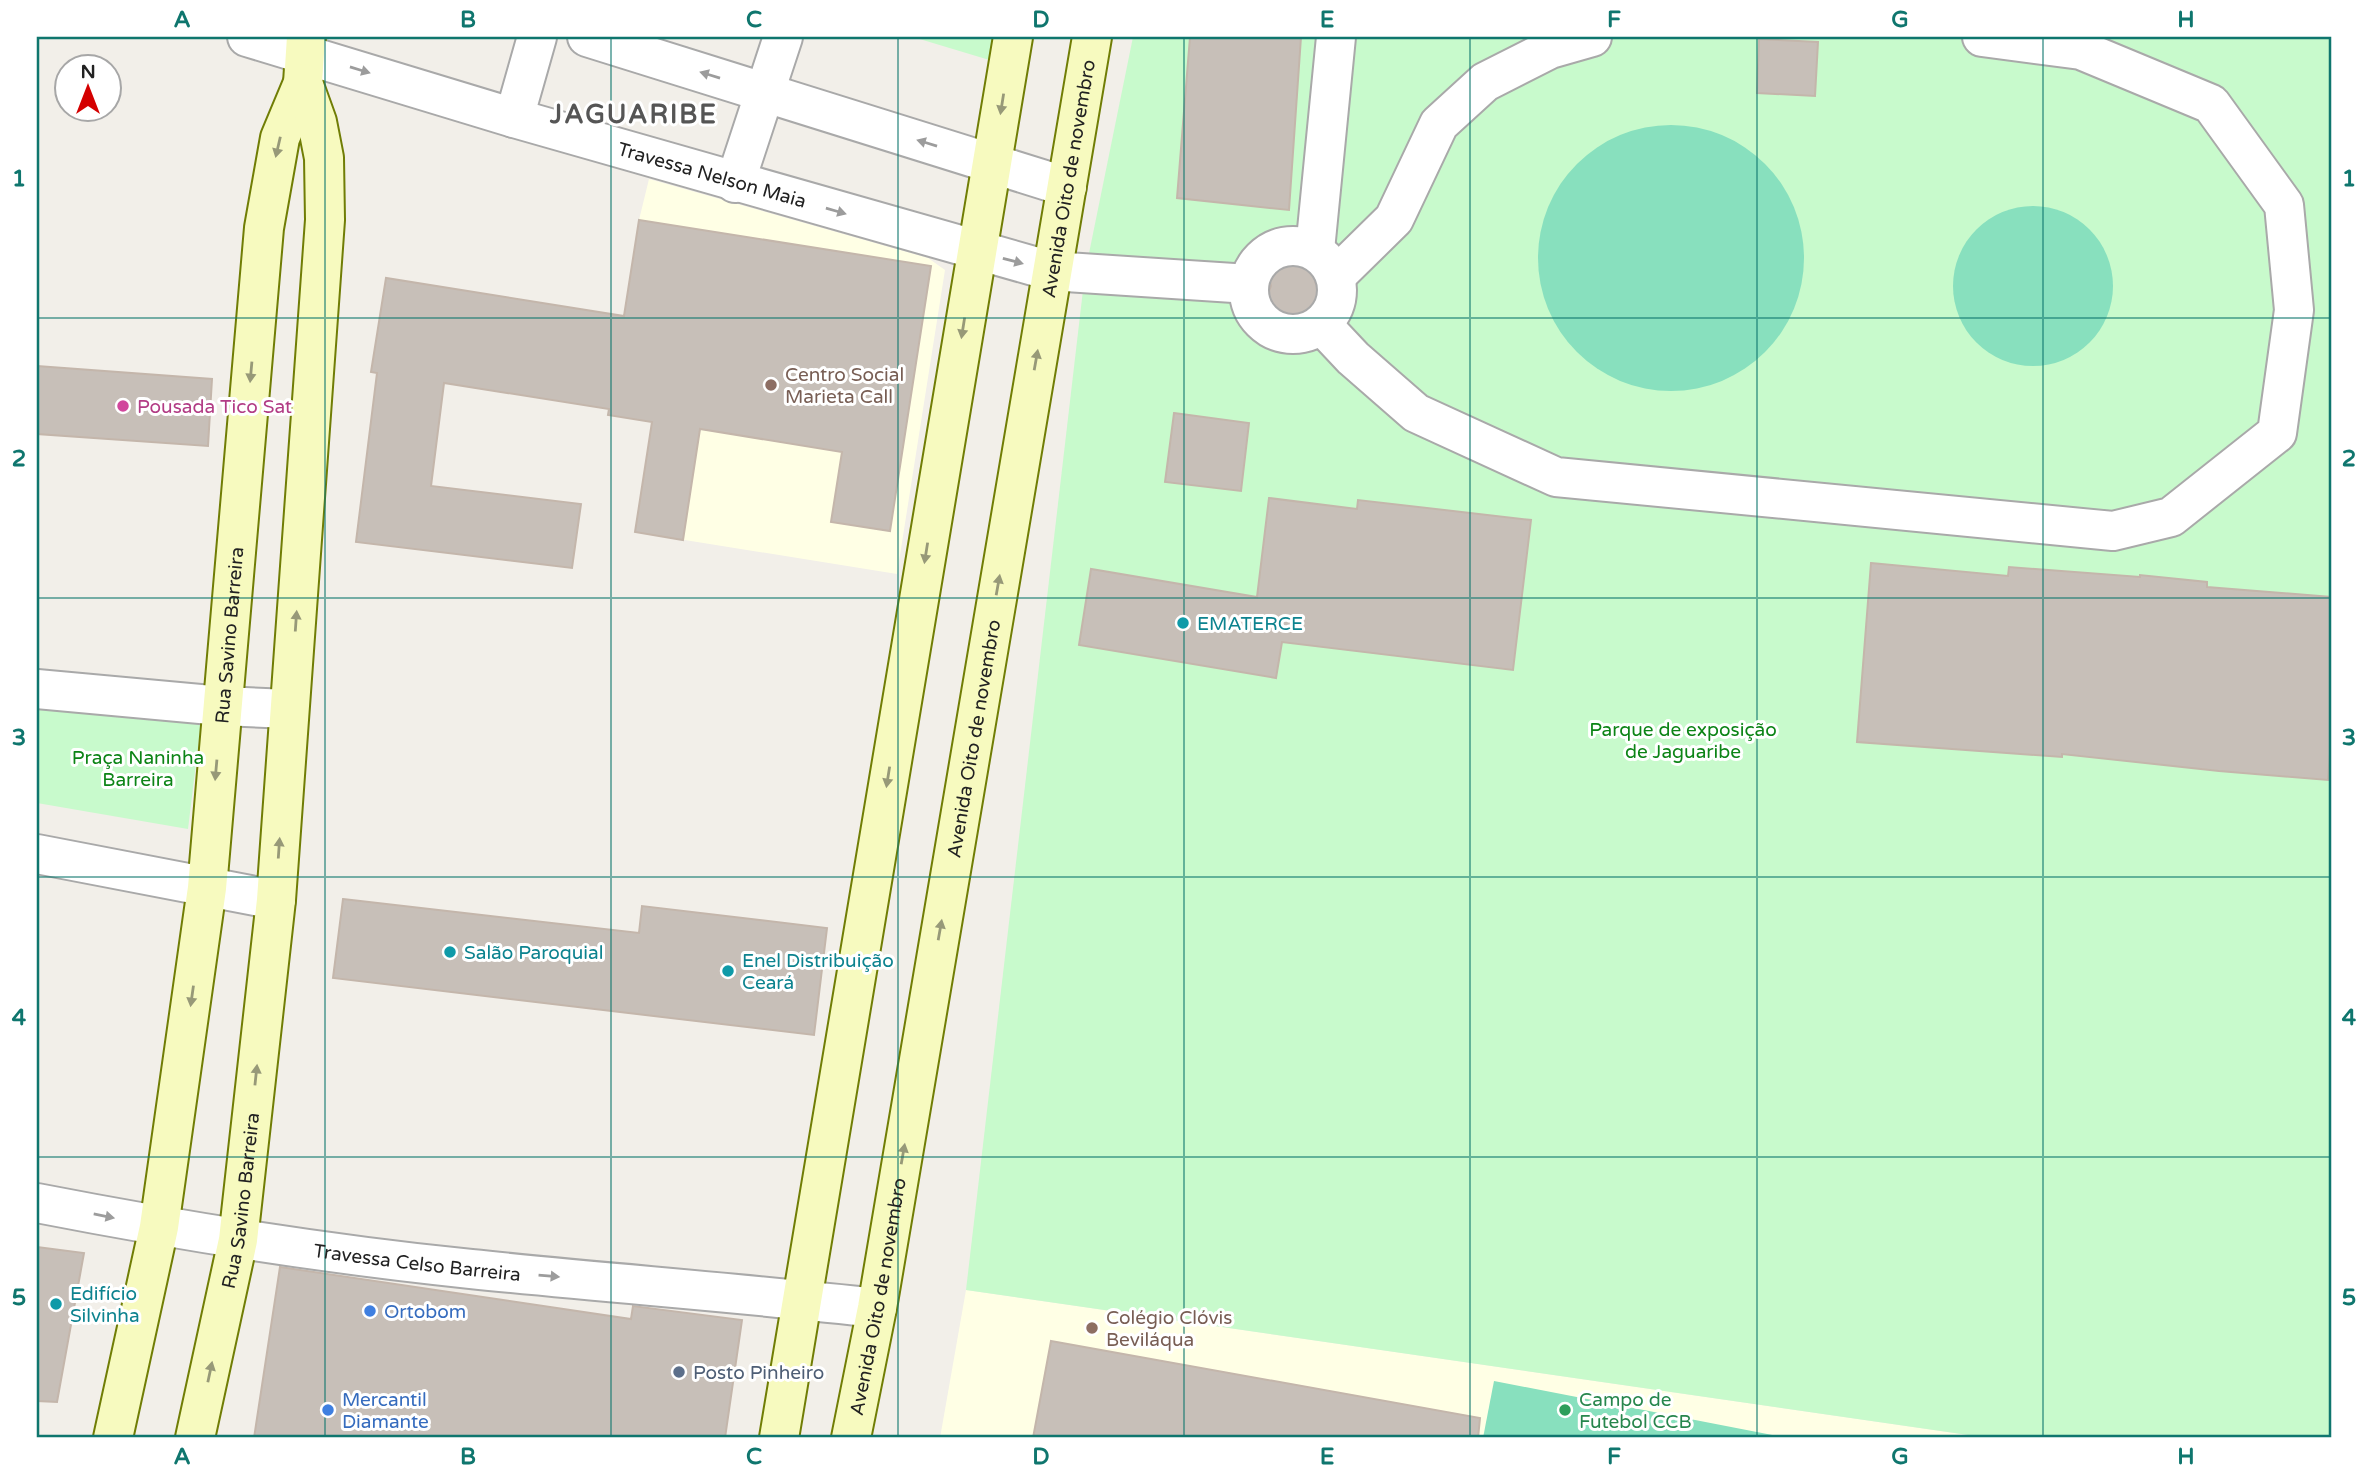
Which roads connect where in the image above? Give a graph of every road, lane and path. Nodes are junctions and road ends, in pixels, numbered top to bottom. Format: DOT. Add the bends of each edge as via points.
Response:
graph roads {
  1 [pos="247,37"];
  2 [pos="537,37"];
  3 [pos="587,37"];
  4 [pos="783,37"];
  5 [pos="1013,37"];
  6 [pos="1092,37"];
  7 [pos="1336,37"];
  8 [pos="1592,37"];
  9 [pos="1982,37"];
  10 [pos="304,57"];
  11 [pos="765,92"];
  12 [pos="514,118"];
  13 [pos="992,163"];
  14 [pos="735,183"];
  15 [pos="1067,187"];
  16 [pos="976,251"];
  17 [pos="1326,263"];
  18 [pos="1051,271"];
  19 [pos="1249,284"];
  20 [pos="1322,325"];
  21 [pos="37,690"];
  22 [pos="222,706"];
  23 [pos="289,709"];
  24 [pos="37,854"];
  25 [pos="207,888"];
  26 [pos="276,900"];
  27 [pos="37,1203"];
  28 [pos="159,1227"];
  29 [pos="238,1240"];
  30 [pos="802,1300"];
  31 [pos="877,1308"];
  32 [pos="113,1438"];
  33 [pos="195,1438"];
  34 [pos="779,1438"];
  35 [pos="851,1438"];
  1 -- 10 [label="street, Travessa Nelson Maia"];
  2 -- 12 [label="street"];
  11 -- 3 [label="street, one-way"];
  4 -- 11 [label="street"];
  5 -- 13 [label="main road, one-way"];
  6 -- 15 [label="main road, Avenida Oito de novembro"];
  7 -- 17 [label="street"];
  8 -- 17 [label="street" via="1550,49 1485,82 1439,124 1394,219"];
  9 -- 20 [label="street" via="2081,50 2211,104 2284,205 2294,310 2277,433 2171,517 2112,531 1556,477 1416,413"];
  10 -- 12 [label="street, Travessa Nelson Maia, one-way"];
  10 -- 22 [label="main road, Rua Savino Barreira, one-way" via="280,138 264,228"];
  23 -- 10 [label="main road, Rua Savino Barreira, one-way" via="326,220 324,158"];
  13 -- 11 [label="street, one-way"];
  11 -- 14 [label="street"];
  12 -- 14 [label="street, Travessa Nelson Maia"];
  13 -- 15 [label="street"];
  13 -- 16 [label="main road"];
  14 -- 16 [label="street, Travessa Nelson Maia, one-way"];
  15 -- 18 [label="main road, Avenida Oito de novembro"];
  16 -- 18 [label="street, Travessa Nelson Maia, one-way"];
  16 -- 30 [label="main road, one-way"];
  17 -- 19 [label="street" via="1299,246 1282,246 1265,254"];
  17 -- 20 [label="street" via="1338,293"];
  18 -- 19 [label="street, Travessa Nelson Maia"];
  31 -- 18 [label="main road, Avenida Oito de novembro, one-way"];
  19 -- 20 [label="street" via="1250,302 1271,329 1288,335"];
  21 -- 22 [label="street"];
  22 -- 23 [label="street"];
  22 -- 25 [label="main road, Rua Savino Barreira, one-way"];
  26 -- 23 [label="main road, Rua Savino Barreira, one-way"];
  24 -- 25 [label="street"];
  25 -- 26 [label="street"];
  25 -- 28 [label="main road, Rua Savino Barreira, one-way"];
  29 -- 26 [label="main road, Rua Savino Barreira, one-way"];
  27 -- 28 [label="street, Travessa Celso Barreira, one-way"];
  28 -- 29 [label="street, Travessa Celso Barreira"];
  28 -- 32 [label="main road, Rua Savino Barreira"];
  29 -- 30 [label="street, Travessa Celso Barreira, one-way" via="469,1269"];
  33 -- 29 [label="main road, Rua Savino Barreira, one-way"];
  30 -- 31 [label="street, Travessa Celso Barreira"];
  30 -- 34 [label="main road"];
  31 -- 35 [label="main road, Avenida Oito de novembro"];
}
